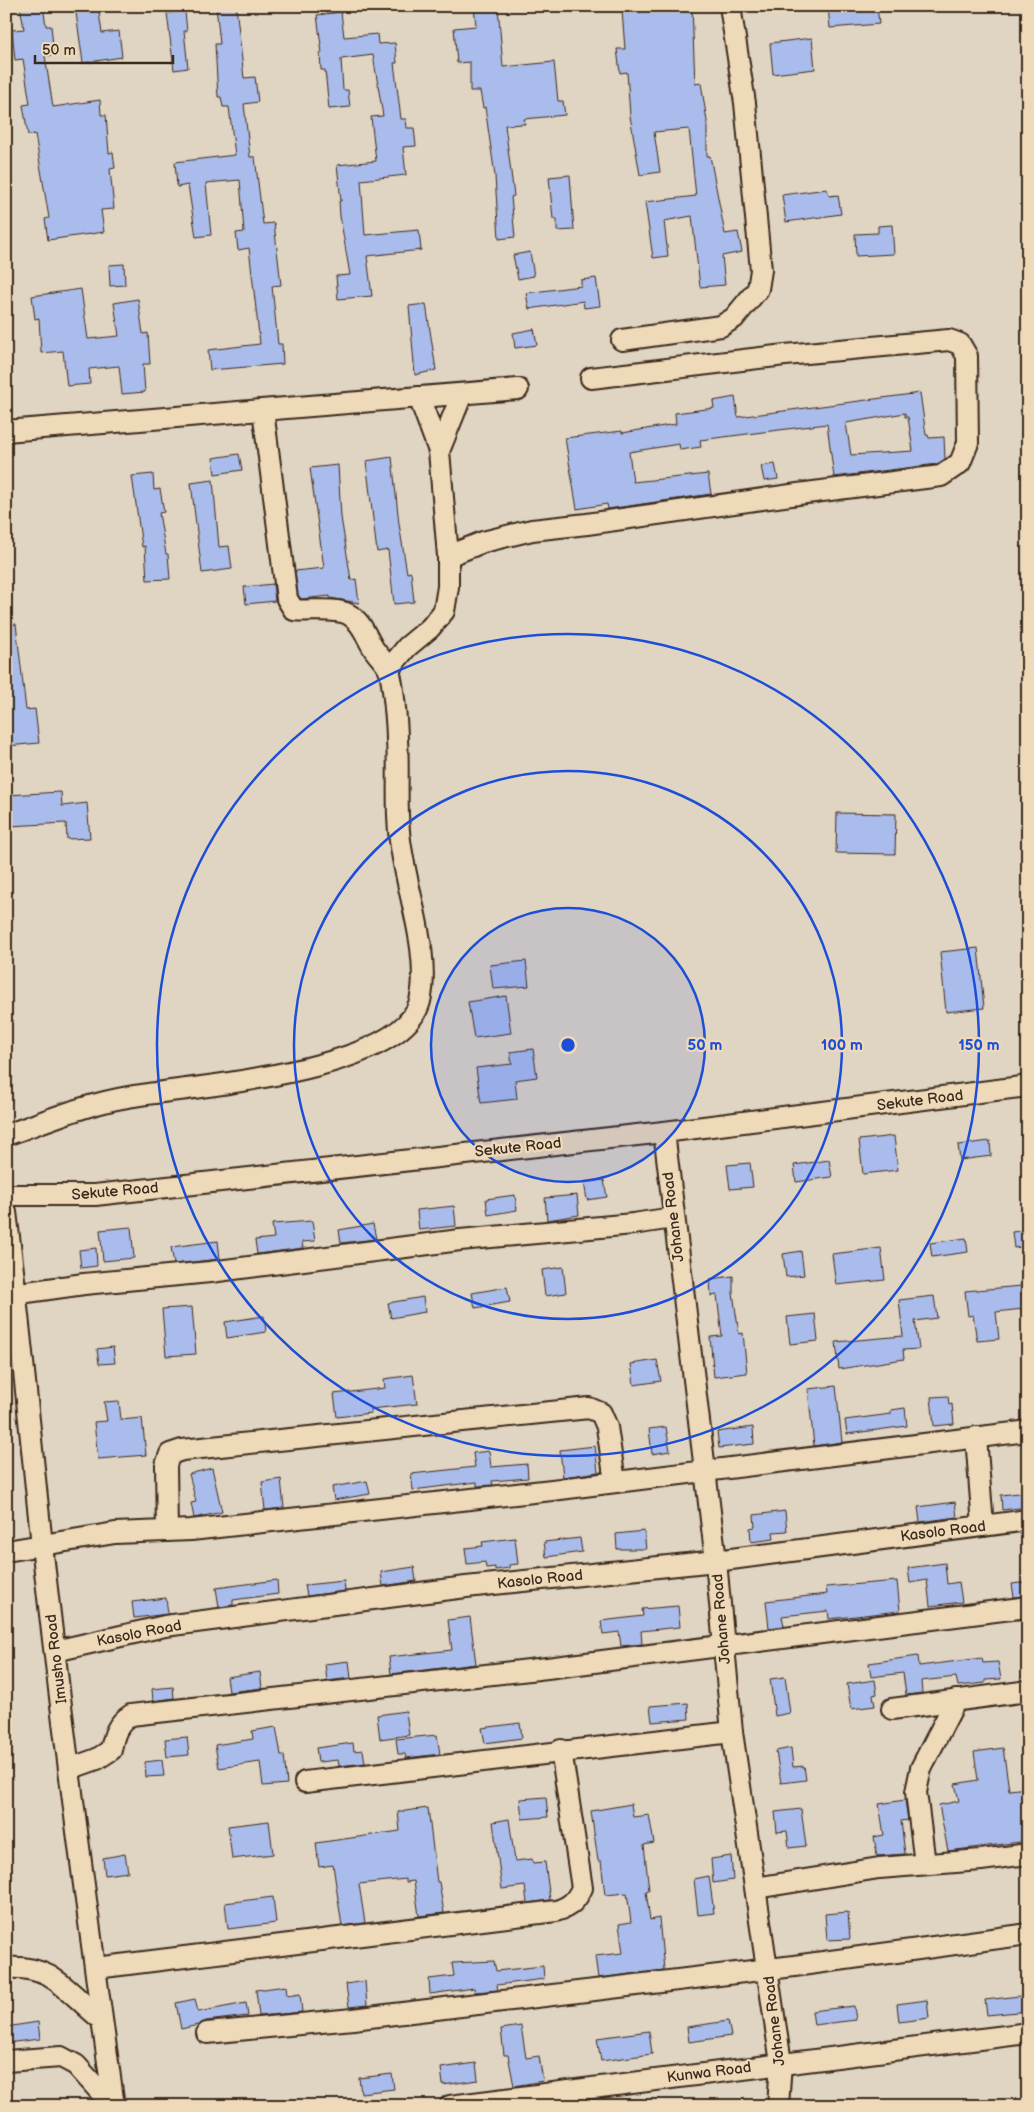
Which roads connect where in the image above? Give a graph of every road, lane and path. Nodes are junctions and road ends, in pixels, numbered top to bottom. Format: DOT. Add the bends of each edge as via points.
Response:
graph roads {
  1 [pos="730,6"];
  2 [pos="622,340"];
  3 [pos="591,378"];
  4 [pos="518,389"];
  5 [pos="462,394"];
  6 [pos="419,397"];
  7 [pos="263,410"];
  8 [pos="6,431"];
  9 [pos="439,451"];
  10 [pos="448,556"];
  11 [pos="389,669"];
  12 [pos="1028,1086"];
  13 [pos="664,1132"];
  14 [pos="6,1135"];
  15 [pos="6,1195"];
  16 [pos="6,1212"];
  17 [pos="673,1218"];
  18 [pos="11,1294"];
  19 [pos="1028,1431"];
  20 [pos="976,1437"];
  21 [pos="704,1471"];
  22 [pos="615,1482"];
  23 [pos="1028,1520"];
  24 [pos="983,1526"];
  25 [pos="167,1531"];
  26 [pos="42,1544"];
  27 [pos="6,1551"];
  28 [pos="716,1561"];
  29 [pos="1028,1607"];
  30 [pos="722,1644"];
  31 [pos="55,1651"];
  32 [pos="1028,1691"];
  33 [pos="956,1700"];
  34 [pos="892,1709"];
  35 [pos="732,1732"];
  36 [pos="561,1750"];
  37 [pos="69,1769"];
  38 [pos="306,1782"];
  39 [pos="1028,1854"];
  40 [pos="925,1864"];
  41 [pos="756,1888"];
  42 [pos="1028,1934"];
  43 [pos="6,1968"];
  44 [pos="96,1968"];
  45 [pos="768,1969"];
  46 [pos="101,2019"];
  47 [pos="1028,2032"];
  48 [pos="207,2033"];
  49 [pos="6,2061"];
  50 [pos="781,2063"];
  51 [pos="114,2106"];
  52 [pos="450,2106"];
  53 [pos="778,2106"];
  1 -- 2 [label="street" via="745,103 758,231 761,270 758,290 734,318 721,326"];
  3 -- 10 [label="street" via="949,340 960,344 967,356 968,444 960,463 941,476 532,530 483,542"];
  4 -- 5 [label="street"];
  5 -- 6 [label="street"];
  5 -- 9 [label="street"];
  6 -- 7 [label="street"];
  6 -- 9 [label="street"];
  7 -- 8 [label="street"];
  7 -- 11 [label="street" via="287,599 294,610 349,614 361,625 372,647"];
  9 -- 10 [label="street"];
  10 -- 11 [label="street" via="444,611"];
  11 -- 14 [label="street" via="397,740 399,832 423,979 419,1004 405,1026 385,1042 314,1067 207,1087 127,1097 83,1107"];
  12 -- 13 [label="street, Sekute Road"];
  13 -- 15 [label="street, Sekute Road" via="95,1195"];
  13 -- 17 [label="street, Johane Road"];
  16 -- 18 [label="street, Imusho Road"];
  17 -- 18 [label="street"];
  17 -- 21 [label="street, Johane Road"];
  18 -- 26 [label="street, Imusho Road"];
  19 -- 20 [label="street"];
  20 -- 21 [label="street"];
  20 -- 24 [label="street"];
  21 -- 22 [label="street"];
  21 -- 28 [label="street, Johane Road"];
  22 -- 25 [label="street"];
  22 -- 25 [label="street" via="607,1428 601,1413 589,1408 191,1448 170,1454 166,1465"];
  23 -- 24 [label="street, Kasolo Road"];
  24 -- 28 [label="street, Kasolo Road"];
  25 -- 26 [label="street"];
  26 -- 27 [label="street"];
  26 -- 31 [label="street, Imusho Road"];
  28 -- 30 [label="street, Johane Road"];
  28 -- 31 [label="street, Kasolo Road" via="466,1587 165,1626"];
  29 -- 30 [label="street"];
  30 -- 35 [label="street, Johane Road"];
  30 -- 37 [label="street" via="537,1669 132,1714 115,1730 110,1750 97,1759"];
  31 -- 37 [label="street, Imusho Road"];
  32 -- 33 [label="street"];
  33 -- 34 [label="street"];
  33 -- 40 [label="street" via="921,1768 916,1792"];
  35 -- 36 [label="street"];
  35 -- 41 [label="street, Johane Road"];
  36 -- 38 [label="street"];
  36 -- 44 [label="street" via="582,1888 577,1900 567,1908"];
  37 -- 44 [label="street, Imusho Road"];
  39 -- 40 [label="street"];
  40 -- 41 [label="street" via="879,1868"];
  41 -- 45 [label="street, Johane Road"];
  42 -- 45 [label="street"];
  43 -- 46 [label="street" via="36,1969 55,1978"];
  44 -- 46 [label="street, Imusho Road"];
  45 -- 48 [label="street" via="363,2018"];
  45 -- 50 [label="street, Johane Road"];
  46 -- 51 [label="street, Imusho Road"];
  47 -- 50 [label="street, Kunwa Road"];
  49 -- 51 [label="street" via="62,2057 76,2065"];
  50 -- 52 [label="street, Kunwa Road"];
  50 -- 53 [label="street, Johane Road"];
}
